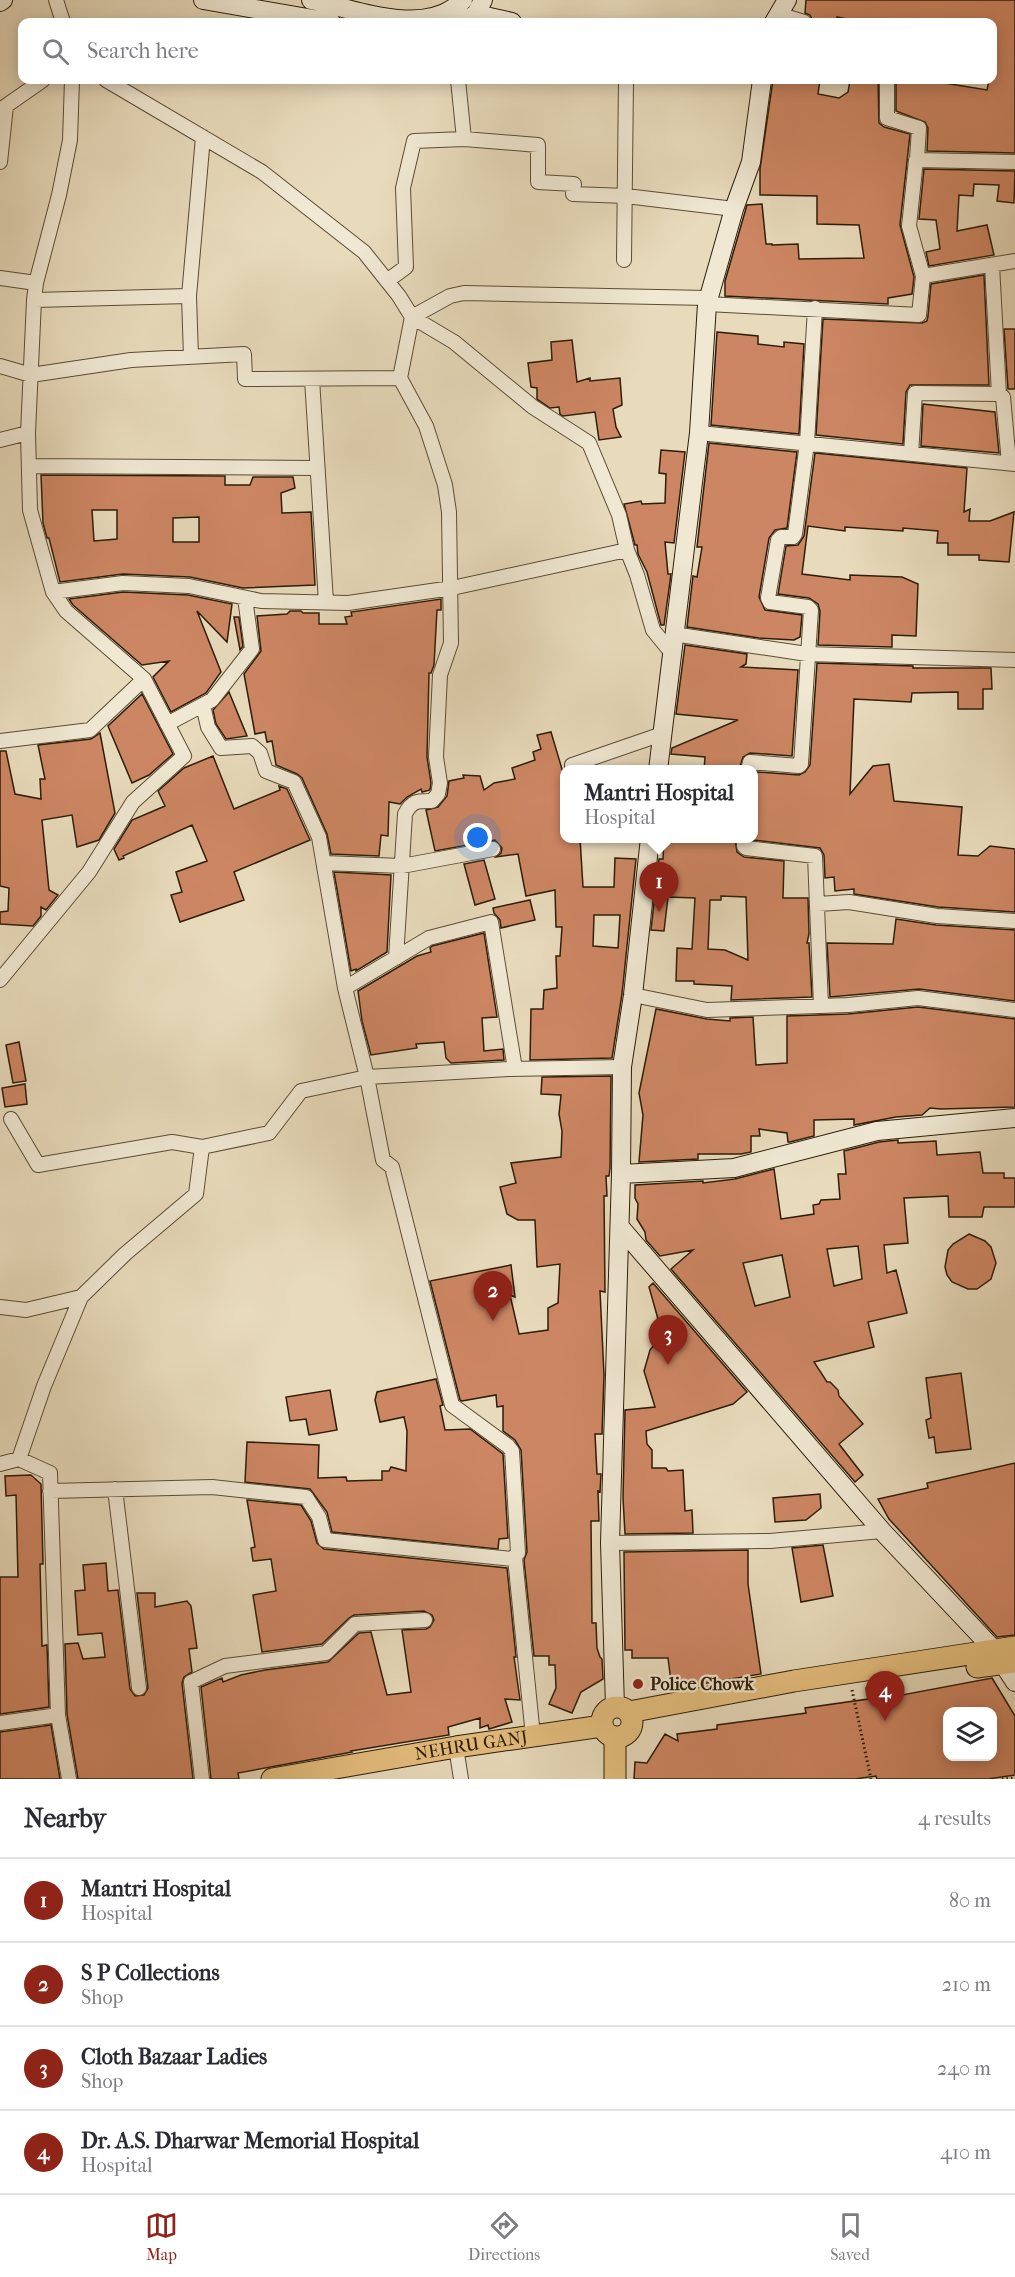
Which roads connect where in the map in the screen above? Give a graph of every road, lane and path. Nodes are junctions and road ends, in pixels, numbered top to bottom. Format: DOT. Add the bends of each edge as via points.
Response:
graph roads {
  1 [pos="56,0"];
  2 [pos="203,0"];
  3 [pos="311,0"];
  4 [pos="463,0"];
  5 [pos="474,12"];
  6 [pos="780,12"];
  7 [pos="62,18"];
  8 [pos="308,18"];
  9 [pos="392,18"];
  10 [pos="424,18"];
  11 [pos="497,18"];
  12 [pos="794,18"];
  13 [pos="37,84"];
  14 [pos="72,84"];
  15 [pos="113,84"];
  16 [pos="458,84"];
  17 [pos="626,84"];
  18 [pos="761,84"];
  19 [pos="888,84"];
  20 [pos="3,108"];
  21 [pos="203,138"];
  22 [pos="464,139"];
  23 [pos="917,159"];
  24 [pos="0,162"];
  25 [pos="1015,162"];
  26 [pos="626,196"];
  27 [pos="734,209"];
  28 [pos="624,260"];
  29 [pos="1015,261"];
  30 [pos="992,265"];
  31 [pos="923,276"];
  32 [pos="0,278"];
  33 [pos="387,281"];
  34 [pos="36,283"];
  35 [pos="189,296"];
  36 [pos="34,300"];
  37 [pos="708,301"];
  38 [pos="815,308"];
  39 [pos="412,317"];
  40 [pos="191,357"];
  41 [pos="0,366"];
  42 [pos="31,375"];
  43 [pos="400,378"];
  44 [pos="312,379"];
  45 [pos="999,394"];
  46 [pos="699,433"];
  47 [pos="28,434"];
  48 [pos="0,440"];
  49 [pos="807,443"];
  50 [pos="911,454"];
  51 [pos="1012,463"];
  52 [pos="29,466"];
  53 [pos="317,468"];
  54 [pos="627,550"];
  55 [pos="452,588"];
  56 [pos="53,592"];
  57 [pos="245,598"];
  58 [pos="326,602"];
  59 [pos="672,643"];
  60 [pos="807,654"];
  61 [pos="1015,660"];
  62 [pos="144,679"];
  63 [pos="203,705"];
  64 [pos="167,724"];
  65 [pos="662,734"];
  66 [pos="0,741"];
  67 [pos="572,765"];
  68 [pos="659,765"];
  69 [pos="749,765"];
  70 [pos="649,843"];
  71 [pos="744,843"];
  72 [pos="493,849"];
  73 [pos="324,863"];
  74 [pos="402,866"];
  75 [pos="818,904"];
  76 [pos="1015,921"];
  77 [pos="396,958"];
  78 [pos="0,980"];
  79 [pos="345,988"];
  80 [pos="633,995"];
  81 [pos="821,1006"];
  82 [pos="1015,1010"];
  83 [pos="622,1067"];
  84 [pos="515,1069"];
  85 [pos="366,1077"];
  86 [pos="1015,1118"];
  87 [pos="11,1119"];
  88 [pos="202,1147"];
  89 [pos="621,1174"];
  90 [pos="620,1227"];
  91 [pos="81,1297"];
  92 [pos="0,1307"];
  93 [pos="19,1459"];
  94 [pos="0,1464"];
  95 [pos="115,1489"];
  96 [pos="50,1491"];
  97 [pos="882,1531"];
  98 [pos="610,1543"];
  99 [pos="515,1558"];
  100 [pos="425,1620"];
  101 [pos="1009,1661"];
  102 [pos="850,1682"];
  103 [pos="139,1688"];
  104 [pos="58,1714"];
  105 [pos="626,1714"];
  106 [pos="0,1724"];
  107 [pos="609,1732"];
  108 [pos="533,1736"];
  109 [pos="456,1747"];
  110 [pos="363,1771"];
  111 [pos="1015,1778"];
  112 [pos="69,1779"];
  113 [pos="202,1779"];
  114 [pos="272,1779"];
  115 [pos="461,1779"];
  116 [pos="615,1779"];
  117 [pos="871,1779"];
  118 [pos="1002,1779"];
  1 -- 7 [label="street"];
  2 -- 8 [label="street"];
  3 -- 9 [label="street"];
  4 -- 10 [label="street" via="446,13"];
  5 -- 11 [label="street"];
  6 -- 12 [label="street"];
  13 -- 20 [label="street"];
  14 -- 34 [label="street" via="70,140"];
  15 -- 21 [label="street"];
  16 -- 22 [label="street"];
  17 -- 26 [label="street"];
  18 -- 27 [label="street" via="751,162"];
  19 -- 23 [label="street" via="886,115 919,128"];
  20 -- 24 [label="street"];
  21 -- 33 [label="street" via="281,186 364,252"];
  21 -- 35 [label="street"];
  22 -- 26 [label="street" via="538,144 538,182 574,184 573,194"];
  22 -- 33 [label="street" via="414,141 403,188 406,267"];
  23 -- 25 [label="street"];
  23 -- 31 [label="street" via="909,226"];
  26 -- 27 [label="street"];
  26 -- 28 [label="street"];
  27 -- 37 [label="street"];
  29 -- 30 [label="street"];
  30 -- 31 [label="street"];
  30 -- 45 [label="street"];
  31 -- 38 [label="street" via="919,315"];
  32 -- 34 [label="street"];
  33 -- 39 [label="street"];
  34 -- 36 [label="street"];
  35 -- 36 [label="street"];
  35 -- 40 [label="street"];
  36 -- 42 [label="street"];
  37 -- 38 [label="street"];
  37 -- 39 [label="street" via="464,293 450,296"];
  37 -- 46 [label="street"];
  38 -- 49 [label="street"];
  39 -- 43 [label="street"];
  39 -- 54 [label="street" via="454,342 533,407 590,443 619,515"];
  40 -- 42 [label="street" via="131,360"];
  40 -- 44 [label="street" via="244,354 245,379"];
  41 -- 42 [label="street"];
  42 -- 47 [label="street"];
  43 -- 44 [label="street"];
  43 -- 55 [label="street" via="426,426 445,485"];
  44 -- 53 [label="street"];
  45 -- 50 [label="street" via="915,393"];
  45 -- 51 [label="street" via="1003,397"];
  46 -- 49 [label="street"];
  46 -- 59 [label="street"];
  47 -- 48 [label="street"];
  47 -- 52 [label="street"];
  49 -- 50 [label="street"];
  49 -- 60 [label="street" via="795,534 778,540 768,598 770,602 810,608"];
  50 -- 51 [label="street"];
  52 -- 53 [label="street"];
  52 -- 56 [label="street" via="30,510"];
  53 -- 58 [label="street"];
  54 -- 55 [label="street"];
  54 -- 59 [label="street" via="653,630"];
  55 -- 58 [label="street" via="348,603"];
  55 -- 74 [label="street" via="451,643 440,675 436,757 440,783 432,801 418,801 405,814"];
  56 -- 57 [label="street" via="123,583 189,586"];
  56 -- 62 [label="street" via="66,611"];
  57 -- 58 [label="street"];
  57 -- 63 [label="street" via="252,649 212,700"];
  59 -- 60 [label="street"];
  59 -- 65 [label="street"];
  60 -- 61 [label="street"];
  60 -- 69 [label="street" via="801,764"];
  62 -- 64 [label="street"];
  62 -- 66 [label="street" via="90,730"];
  63 -- 64 [label="street"];
  63 -- 73 [label="street" via="208,727 221,748 252,746 260,753 266,771 294,782 318,832"];
  64 -- 78 [label="street" via="184,756 132,802 89,872"];
  65 -- 67 [label="street"];
  65 -- 68 [label="street"];
  70 -- 80 [label="street"];
  71 -- 75 [label="street" via="746,848 814,855"];
  72 -- 74 [label="street"];
  73 -- 74 [label="street"];
  73 -- 79 [label="street"];
  74 -- 77 [label="street"];
  75 -- 76 [label="street" via="849,902 937,916"];
  75 -- 81 [label="street"];
  77 -- 79 [label="street"];
  77 -- 84 [label="street" via="429,938 491,922"];
  79 -- 85 [label="street"];
  80 -- 81 [label="street" via="707,1010"];
  80 -- 83 [label="street"];
  81 -- 82 [label="street" via="918,998"];
  83 -- 84 [label="street"];
  83 -- 89 [label="street"];
  84 -- 85 [label="street"];
  85 -- 88 [label="street" via="301,1091 269,1133"];
  85 -- 99 [label="street" via="383,1160 392,1167 452,1405 512,1451 518,1553"];
  86 -- 89 [label="street" via="877,1131 734,1168"];
  87 -- 88 [label="street" via="38,1165 172,1142"];
  88 -- 91 [label="street" via="196,1194 124,1254"];
  89 -- 90 [label="street"];
  90 -- 97 [label="street"];
  90 -- 98 [label="street"];
  91 -- 92 [label="street" via="26,1310"];
  91 -- 93 [label="street"];
  93 -- 94 [label="street"];
  93 -- 96 [label="street" via="50,1473"];
  95 -- 96 [label="street"];
  95 -- 99 [label="street" via="212,1487 306,1497 319,1516 325,1540"];
  95 -- 103 [label="street"];
  96 -- 104 [label="street"];
  97 -- 98 [label="street" via="770,1541"];
  97 -- 101 [label="street"];
  98 -- 105 [label="street"];
  99 -- 108 [label="street"];
  100 -- 113 [label="street" via="355,1624 326,1653 225,1666 191,1682"];
  101 -- 102 [label="main road"];
  101 -- 105 [label="main road" via="794,1681"];
  102 -- 105 [label="main road"];
  102 -- 117 [label="path"];
  104 -- 106 [label="street"];
  104 -- 112 [label="street"];
  105 -- 107 [label="main road" via="630,1731 624,1737"];
  105 -- 107 [label="main road" via="608,1710 603,1718"];
  107 -- 108 [label="main road, NEHRU GANJ"];
  107 -- 116 [label="main road"];
  108 -- 109 [label="main road, NEHRU GANJ"];
  109 -- 110 [label="main road, NEHRU GANJ"];
  109 -- 115 [label="street"];
  110 -- 114 [label="main road, NEHRU GANJ"];
  111 -- 118 [label="path"];
}
